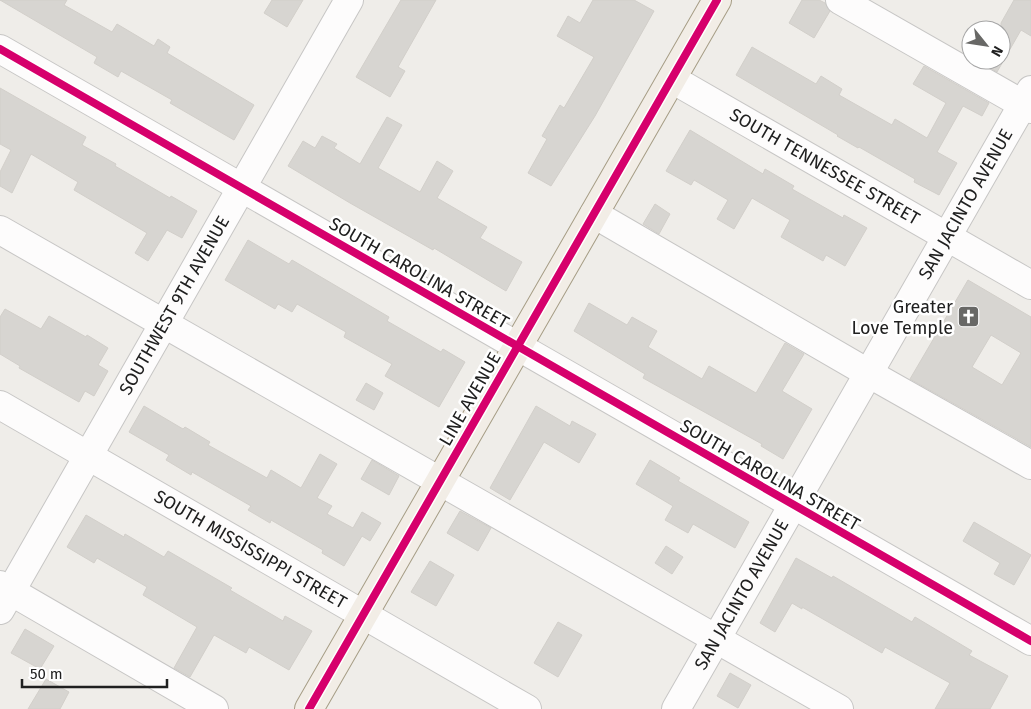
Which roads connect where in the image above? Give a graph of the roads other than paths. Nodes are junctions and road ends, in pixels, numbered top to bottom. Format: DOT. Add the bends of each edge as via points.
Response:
graph roads {
  1 [pos="349,0"];
  2 [pos="717,0"];
  3 [pos="840,0"];
  4 [pos="0,49"];
  5 [pos="672,79"];
  6 [pos="1028,101"];
  7 [pos="242,188"];
  8 [pos="594,214"];
  9 [pos="0,230"];
  10 [pos="946,236"];
  11 [pos="1031,285"];
  12 [pos="163,324"];
  13 [pos="517,347"];
  14 [pos="868,373"];
  15 [pos="0,405"];
  16 [pos="87,456"];
  17 [pos="1031,465"];
  18 [pos="440,480"];
  19 [pos="793,506"];
  20 [pos="4,596"];
  21 [pos="363,615"];
  22 [pos="717,638"];
  23 [pos="1031,641"];
  24 [pos="214,709"];
  25 [pos="309,709"];
  26 [pos="527,709"];
  27 [pos="676,709"];
  28 [pos="839,709"];
  1 -- 7 [label="street, SOUTHWEST 9TH AVENUE"];
  2 -- 5 [label="main road, LINE AVENUE"];
  3 -- 6 [label="street"];
  4 -- 7 [label="street, SOUTH CAROLINA STREET"];
  5 -- 8 [label="main road, LINE AVENUE"];
  5 -- 10 [label="street, SOUTH TENNESSEE STREET"];
  6 -- 10 [label="street, SAN JACINTO AVENUE"];
  7 -- 12 [label="street, SOUTHWEST 9TH AVENUE"];
  7 -- 13 [label="street, SOUTH CAROLINA STREET"];
  8 -- 13 [label="main road, LINE AVENUE"];
  8 -- 14 [label="street"];
  9 -- 12 [label="street"];
  10 -- 11 [label="street, SOUTH TENNESSEE STREET"];
  10 -- 14 [label="street, SAN JACINTO AVENUE"];
  12 -- 16 [label="street, SOUTHWEST 9TH AVENUE"];
  12 -- 18 [label="street"];
  13 -- 18 [label="main road, LINE AVENUE"];
  13 -- 19 [label="street, SOUTH CAROLINA STREET"];
  14 -- 17 [label="street"];
  14 -- 19 [label="street, SAN JACINTO AVENUE"];
  15 -- 16 [label="street, SOUTH MISSISSIPPI STREET"];
  16 -- 20 [label="street, SOUTHWEST 9TH AVENUE"];
  16 -- 21 [label="street, SOUTH MISSISSIPPI STREET"];
  18 -- 21 [label="main road, LINE AVENUE"];
  18 -- 22 [label="street"];
  19 -- 22 [label="street, SAN JACINTO AVENUE"];
  19 -- 23 [label="street, SOUTH CAROLINA STREET"];
  20 -- 24 [label="street"];
  21 -- 25 [label="main road, LINE AVENUE"];
  21 -- 26 [label="street, SOUTH MISSISSIPPI STREET"];
  22 -- 27 [label="street, SAN JACINTO AVENUE"];
  22 -- 28 [label="street"];
}
